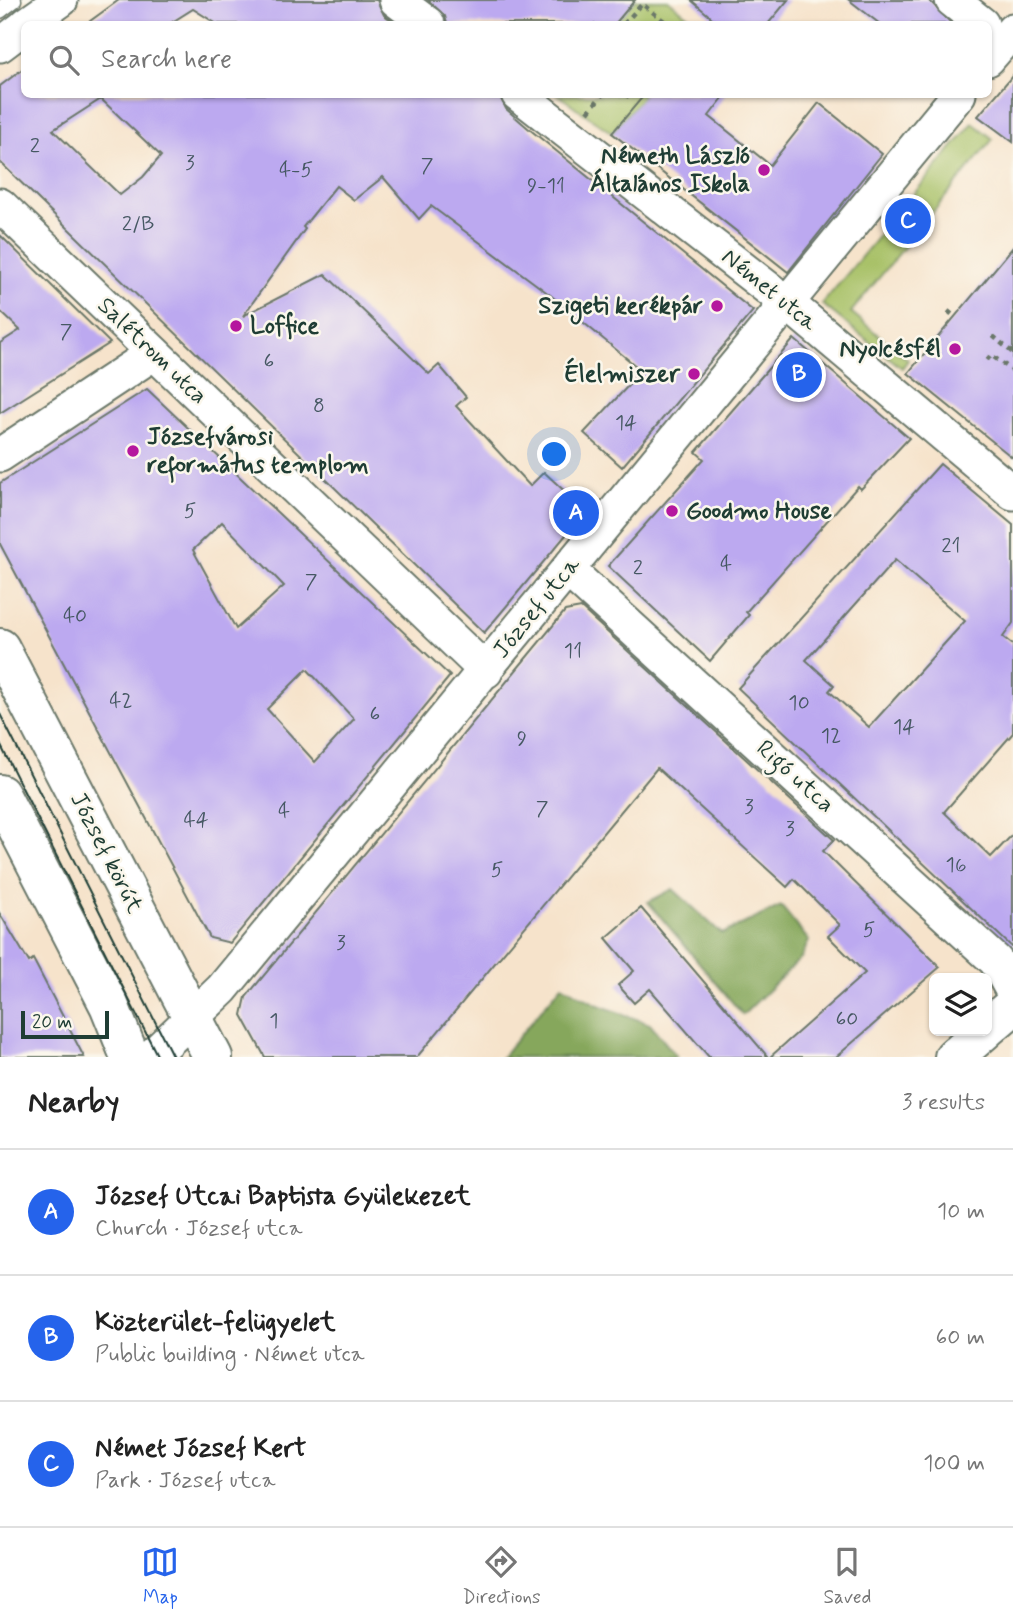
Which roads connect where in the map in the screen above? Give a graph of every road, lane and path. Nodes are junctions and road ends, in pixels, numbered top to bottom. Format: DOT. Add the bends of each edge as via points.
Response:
graph roads {
  1 [pos="13,0"];
  2 [pos="61,0"];
  3 [pos="396,0"];
  4 [pos="952,0"];
  5 [pos="0,10"];
  6 [pos="33,21"];
  7 [pos="424,21"];
  8 [pos="627,21"];
  9 [pos="664,21"];
  10 [pos="976,21"];
  11 [pos="21,29"];
  12 [pos="0,44"];
  13 [pos="523,98"];
  14 [pos="957,98"];
  15 [pos="0,205"];
  16 [pos="787,303"];
  17 [pos="948,311"];
  18 [pos="955,317"];
  19 [pos="993,336"];
  20 [pos="154,353"];
  21 [pos="1013,353"];
  22 [pos="987,360"];
  23 [pos="1013,371"];
  24 [pos="0,455"];
  25 [pos="1013,493"];
  26 [pos="568,570"];
  27 [pos="0,648"];
  28 [pos="486,671"];
  29 [pos="0,794"];
  30 [pos="1013,992"];
  31 [pos="1013,1006"];
  32 [pos="192,1021"];
  33 [pos="992,1024"];
  34 [pos="978,1036"];
  35 [pos="130,1057"];
  36 [pos="151,1057"];
  37 [pos="213,1057"];
  38 [pos="954,1057"];
  1 -- 5 [label="lane"];
  2 -- 6 [label="street"];
  3 -- 7 [label="street"];
  4 -- 10 [label="street"];
  8 -- 9 [label="path" via="642,4"];
  11 -- 12 [label="street"];
  13 -- 16 [label="street, Német utca"];
  14 -- 16 [label="street, József utca"];
  15 -- 20 [label="street, Salétrom utca"];
  16 -- 25 [label="street, Német utca"];
  16 -- 26 [label="street, József utca"];
  17 -- 18 [label="path"];
  19 -- 21 [label="path"];
  20 -- 24 [label="street"];
  20 -- 28 [label="street, Salétrom utca"];
  22 -- 23 [label="path" via="991,355"];
  26 -- 28 [label="street, József utca"];
  26 -- 30 [label="street, Rigó utca" via="996,961"];
  27 -- 32 [label="main road, József körút"];
  28 -- 32 [label="street, József utca"];
  29 -- 35 [label="main road" via="109,1005"];
  31 -- 33 [label="main road"];
  32 -- 36 [label="street, József utca"];
  32 -- 37 [label="main road, József körút"];
  34 -- 38 [label="main road"];
}
